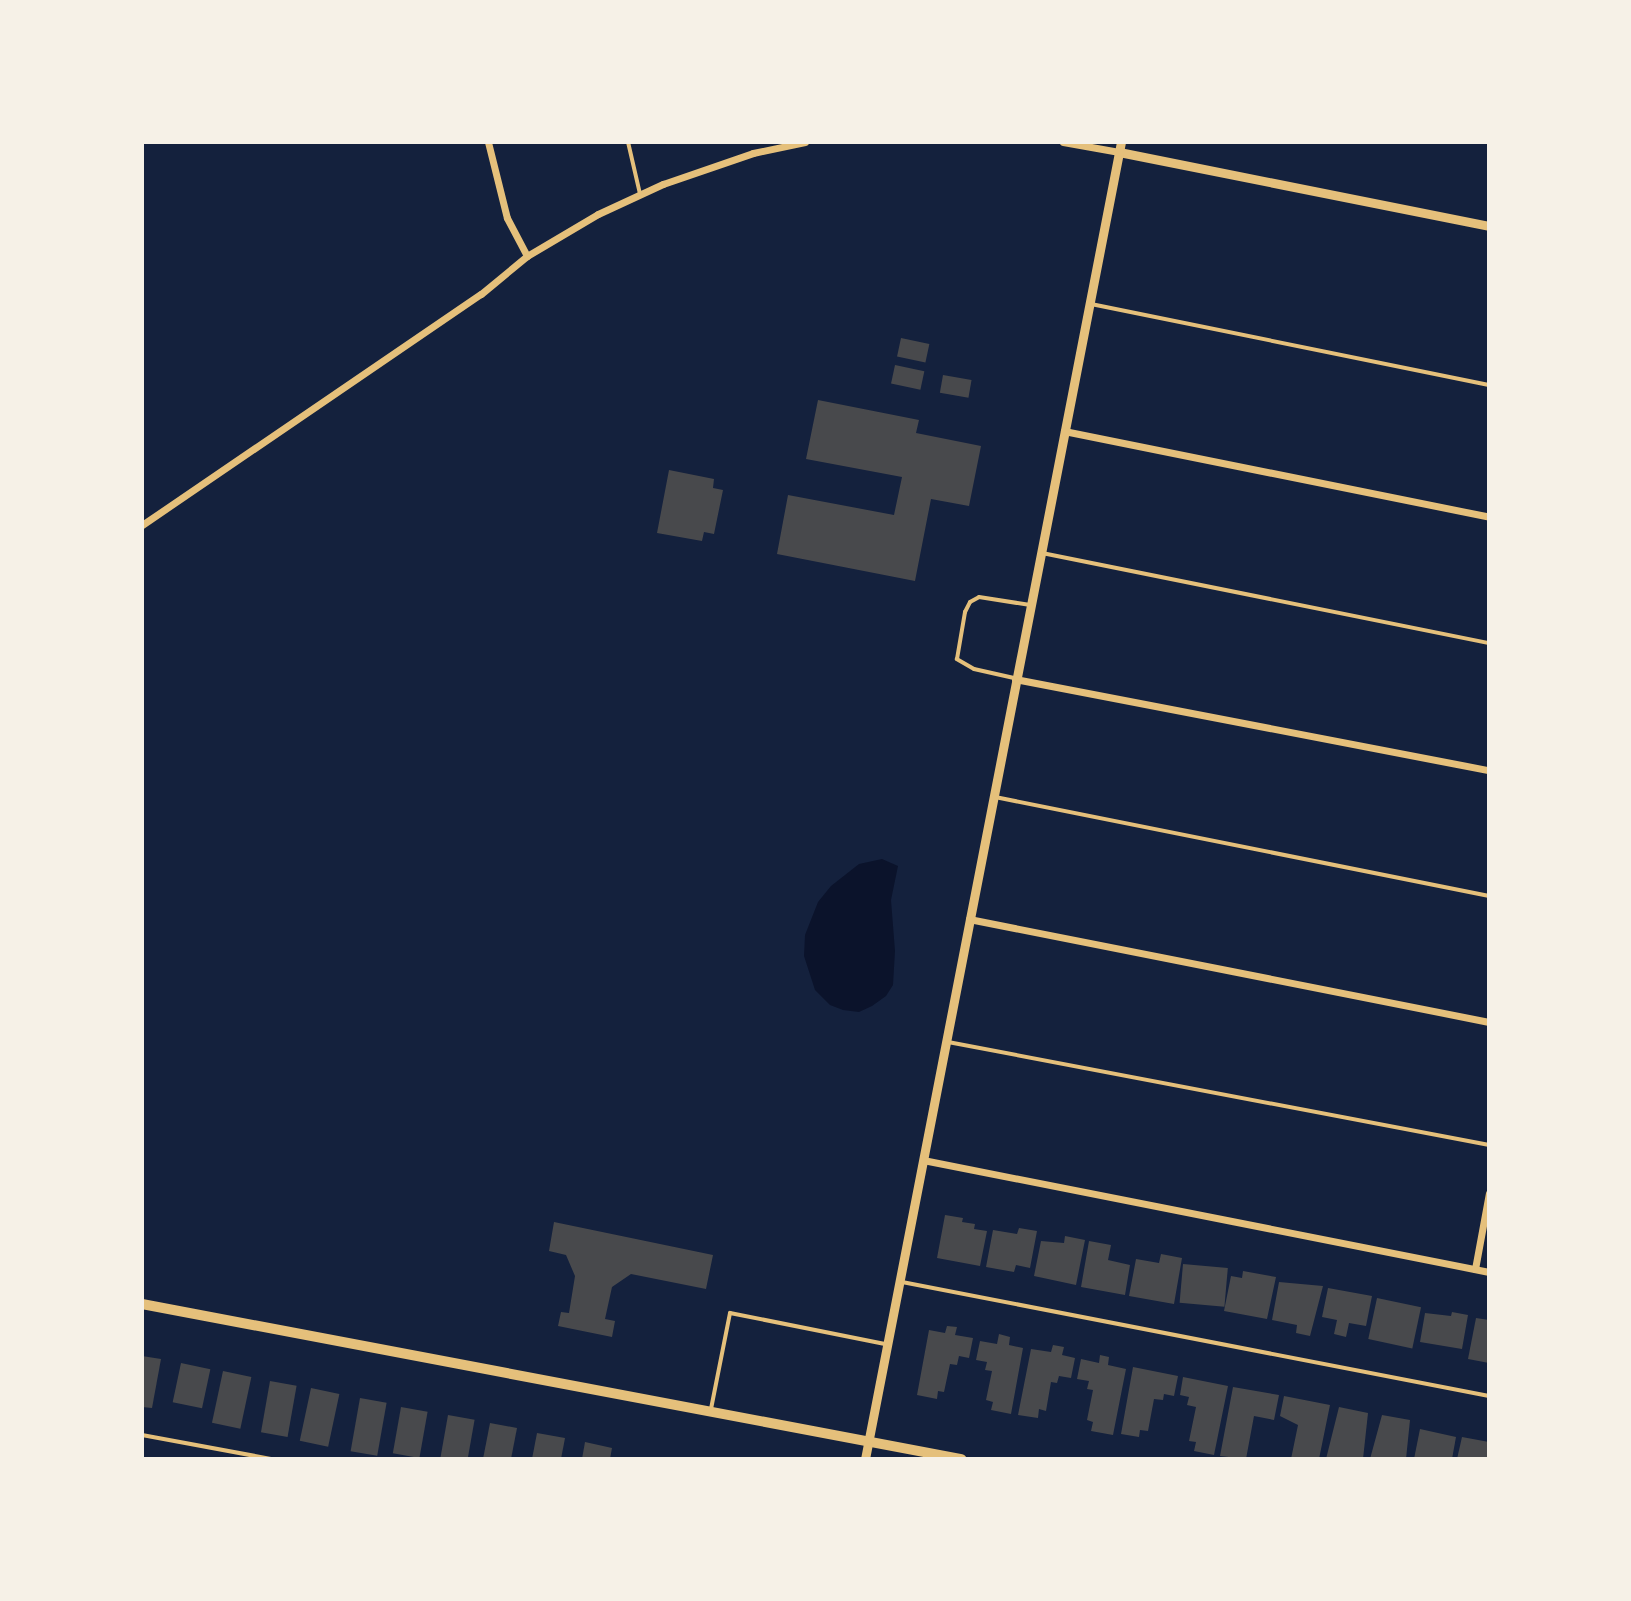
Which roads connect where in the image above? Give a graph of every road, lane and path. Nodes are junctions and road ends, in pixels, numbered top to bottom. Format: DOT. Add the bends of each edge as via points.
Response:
graph roads {
  1 [pos="488,142"];
  2 [pos="628,142"];
  3 [pos="750,142"];
  4 [pos="805,142"];
  5 [pos="1063,142"];
  6 [pos="1120,147"];
  7 [pos="753,153"];
  8 [pos="640,194"];
  9 [pos="1489,226"];
  10 [pos="527,256"];
  11 [pos="1089,304"];
  12 [pos="1489,385"];
  13 [pos="1064,431"];
  14 [pos="1489,517"];
  15 [pos="142,525"];
  16 [pos="1040,553"];
  17 [pos="1030,605"];
  18 [pos="1489,643"];
  19 [pos="1015,679"];
  20 [pos="1489,770"];
  21 [pos="993,796"];
  22 [pos="1489,896"];
  23 [pos="969,919"];
  24 [pos="1489,1022"];
  25 [pos="946,1041"];
  26 [pos="1489,1145"];
  27 [pos="923,1160"];
  28 [pos="1489,1193"];
  29 [pos="1475,1269"];
  30 [pos="1489,1272"];
  31 [pos="899,1281"];
  32 [pos="142,1304"];
  33 [pos="887,1344"];
  34 [pos="1489,1396"];
  35 [pos="711,1411"];
  36 [pos="142,1435"];
  37 [pos="869,1441"];
  38 [pos="271,1459"];
  39 [pos="865,1459"];
  40 [pos="961,1459"];
  1 -- 10 [label="street" via="507,218"];
  2 -- 8 [label="lane"];
  3 -- 7 [label="street"];
  4 -- 7 [label="street"];
  5 -- 6 [label="street"];
  6 -- 9 [label="street"];
  6 -- 11 [label="street"];
  7 -- 8 [label="street"];
  8 -- 10 [label="street"];
  10 -- 15 [label="street" via="481,294"];
  11 -- 12 [label="lane"];
  11 -- 13 [label="street"];
  13 -- 14 [label="street"];
  13 -- 16 [label="street"];
  16 -- 17 [label="street"];
  16 -- 18 [label="lane"];
  17 -- 19 [label="street"];
  17 -- 19 [label="lane" via="979,597 965,612 957,659"];
  19 -- 20 [label="street"];
  19 -- 21 [label="street"];
  21 -- 22 [label="lane"];
  21 -- 23 [label="street"];
  23 -- 24 [label="street"];
  23 -- 25 [label="street"];
  25 -- 26 [label="lane"];
  25 -- 27 [label="street"];
  27 -- 29 [label="street"];
  27 -- 31 [label="street"];
  28 -- 29 [label="street"];
  29 -- 30 [label="street"];
  31 -- 33 [label="street"];
  31 -- 34 [label="lane"];
  32 -- 35 [label="main road"];
  33 -- 35 [label="lane" via="730,1313"];
  33 -- 37 [label="street"];
  35 -- 37 [label="main road"];
  36 -- 38 [label="lane"];
  37 -- 39 [label="street"];
  37 -- 40 [label="main road"];
}
